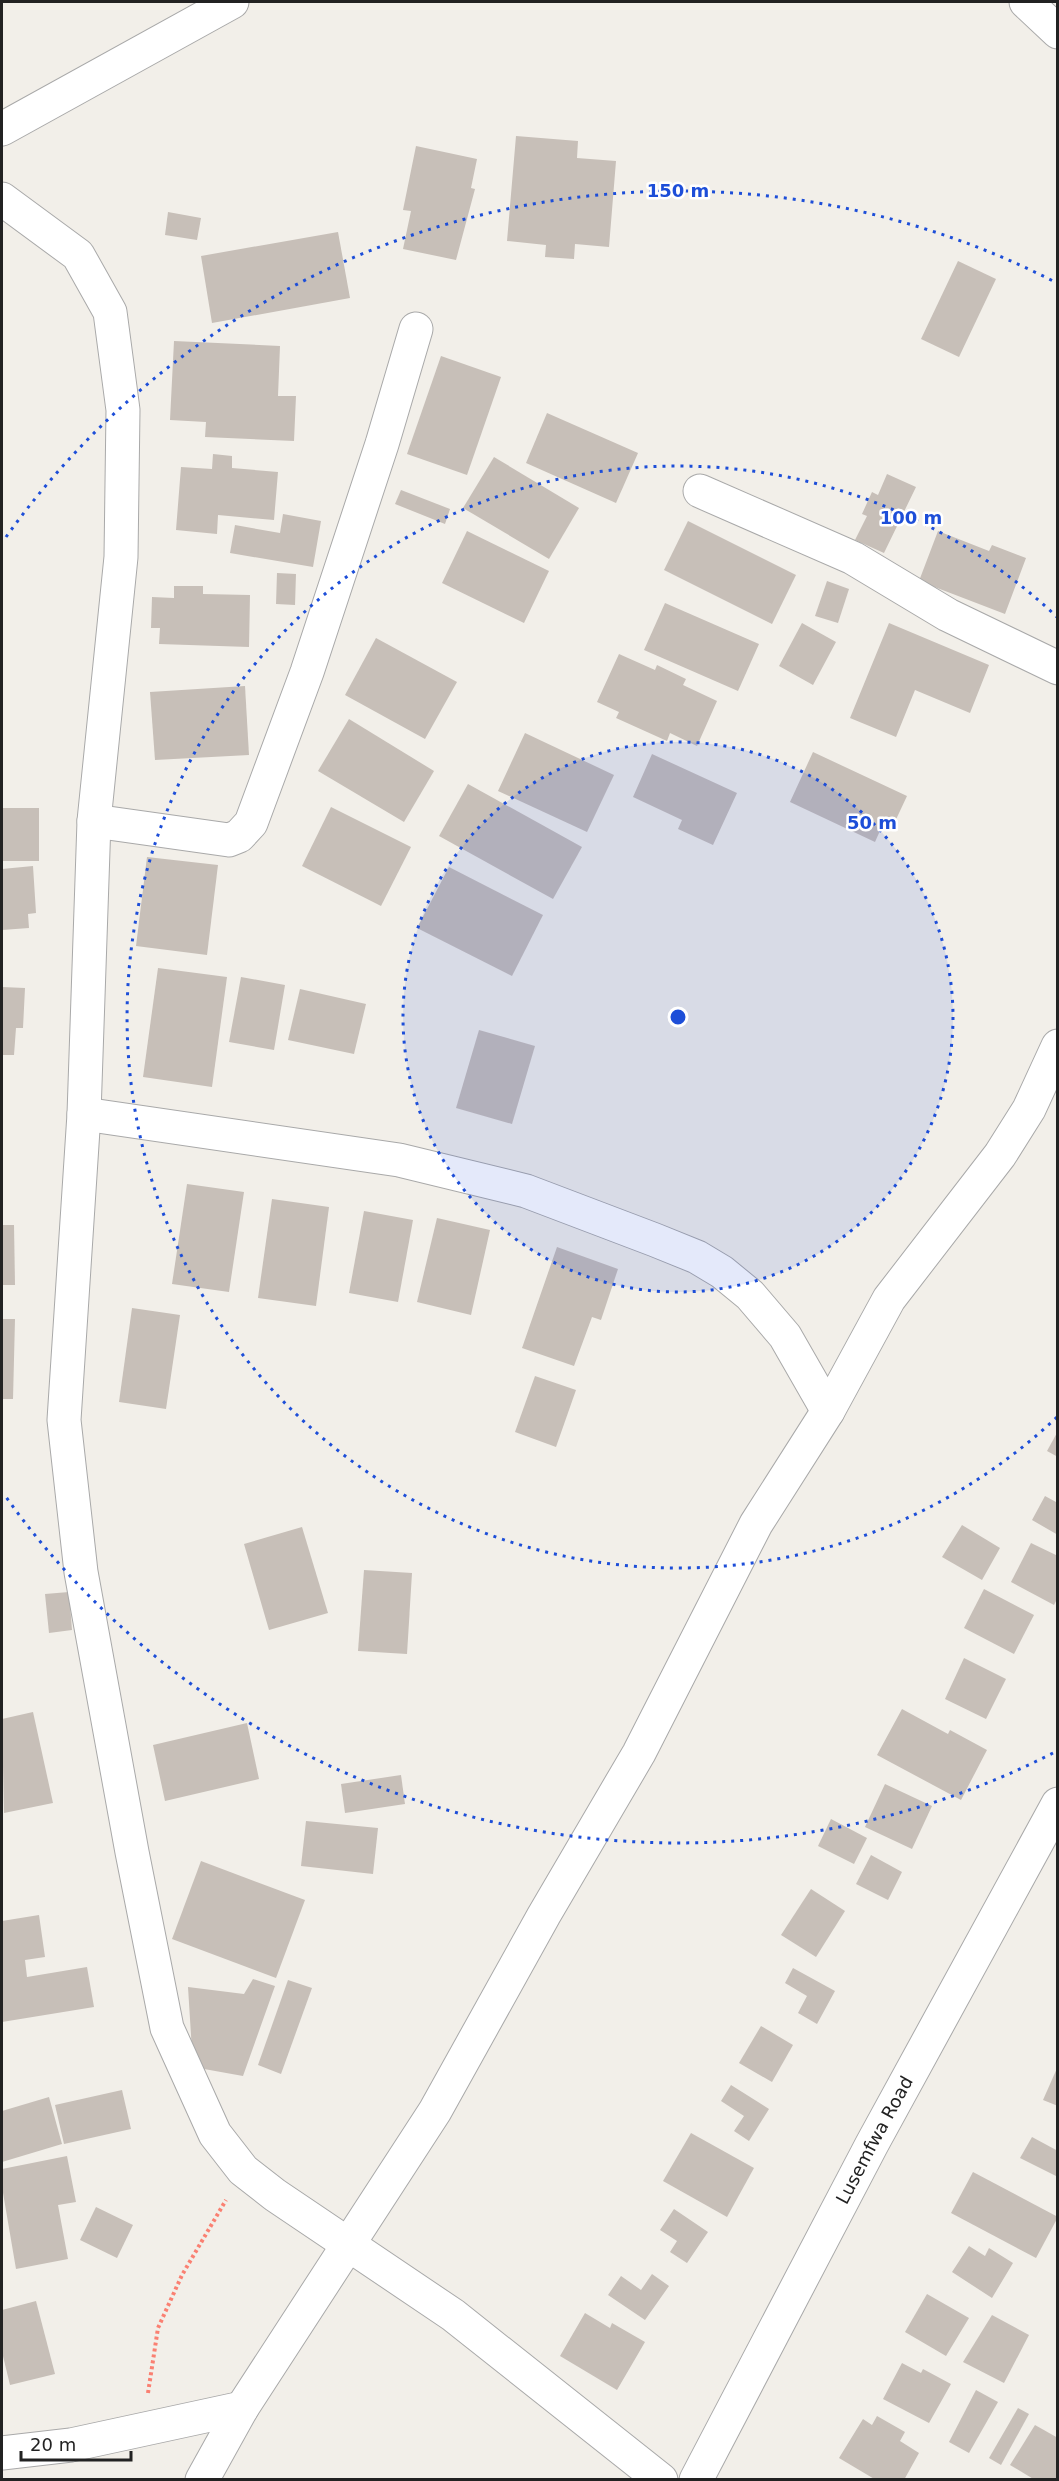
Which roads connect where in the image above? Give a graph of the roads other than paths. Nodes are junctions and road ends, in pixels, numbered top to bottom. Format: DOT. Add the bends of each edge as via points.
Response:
graph roads {
  1 [pos="232,2"];
  2 [pos="1026,2"];
  3 [pos="1058,32"];
  4 [pos="2,129"];
  5 [pos="2,200"];
  6 [pos="416,329"];
  7 [pos="699,491"];
  8 [pos="1058,668"];
  9 [pos="94,821"];
  10 [pos="1058,1046"];
  11 [pos="84,1114"];
  12 [pos="828,1411"];
  13 [pos="1058,1804"];
  14 [pos="347,2243"];
  15 [pos="242,2408"];
  16 [pos="2,2452"];
  17 [pos="202,2480"];
  18 [pos="661,2480"];
  19 [pos="696,2480"];
  1 -- 4 [label="street"];
  2 -- 3 [label="street"];
  5 -- 9 [label="street" via="78,255 110,312 123,410 121,557"];
  6 -- 9 [label="street" via="307,672 251,823 229,840"];
  7 -- 8 [label="street" via="853,558 948,615"];
  9 -- 11 [label="street"];
  10 -- 12 [label="street" via="1029,1109 1000,1155 889,1299"];
  11 -- 12 [label="street" via="399,1160 526,1191 655,1240 697,1257 750,1295 785,1336"];
  11 -- 14 [label="street" via="64,1420 81,1572 167,2028 215,2134 243,2170"];
  12 -- 14 [label="street" via="756,1524 639,1753 435,2111"];
  13 -- 19 [label="street, Lusemfwa Road" via="872,2144"];
  14 -- 15 [label="street"];
  14 -- 18 [label="street" via="453,2315"];
  15 -- 16 [label="street" via="70,2445"];
  15 -- 17 [label="street"];
}
